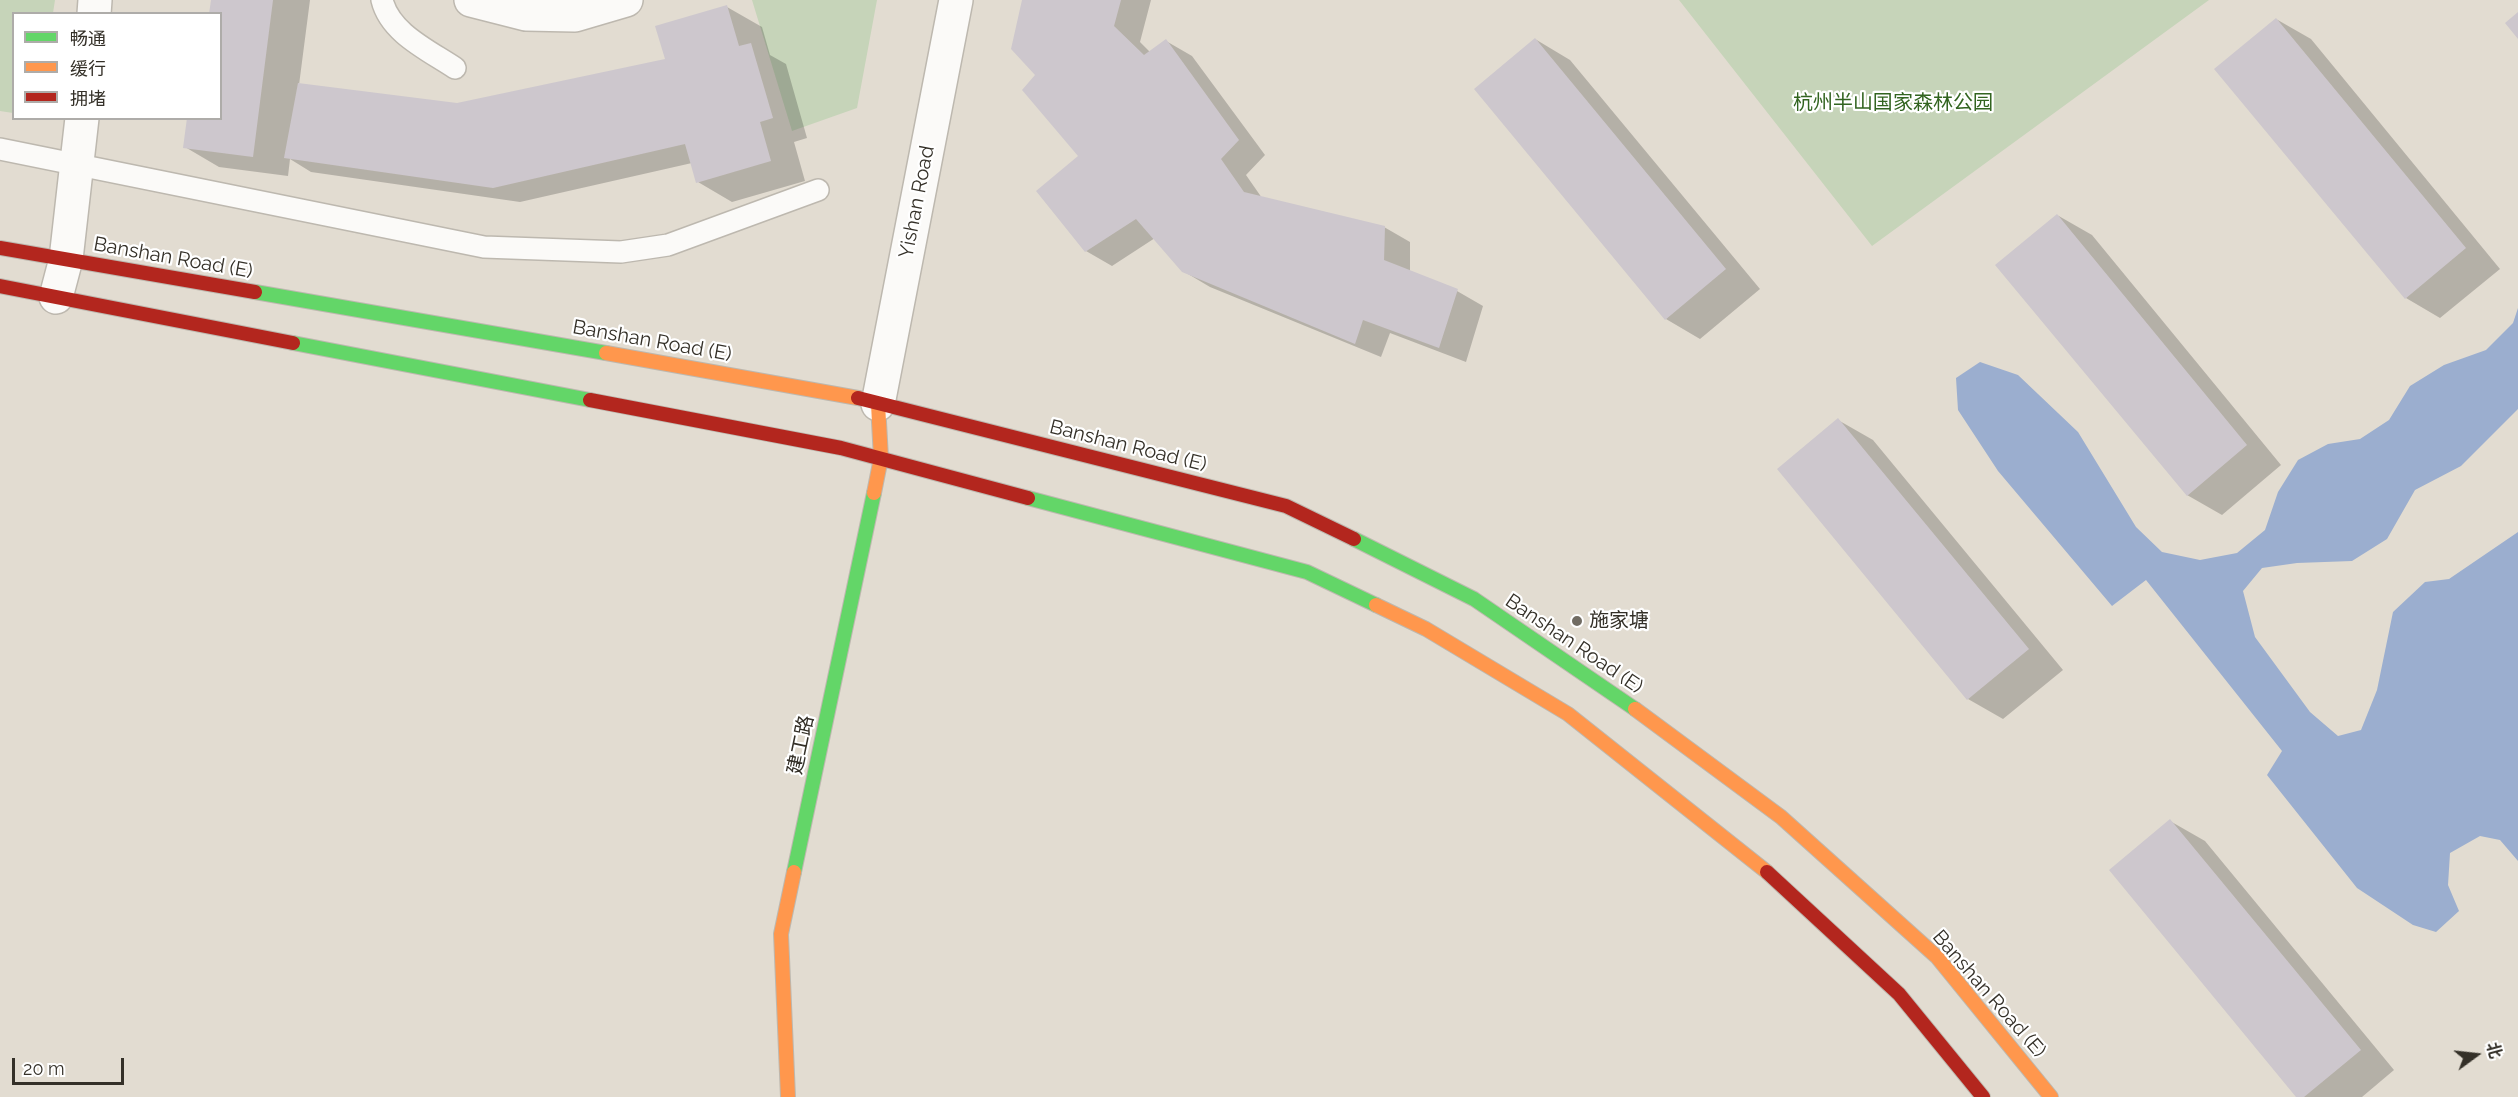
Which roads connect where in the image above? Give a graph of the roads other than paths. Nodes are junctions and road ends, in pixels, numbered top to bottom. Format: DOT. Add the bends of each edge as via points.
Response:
graph roads {
  1 [pos="382,0"];
  2 [pos="471,0"];
  3 [pos="626,0"];
  4 [pos="956,0"];
  5 [pos="455,68"];
  6 [pos="82,120"];
  7 [pos="0,149"];
  8 [pos="76,166"];
  9 [pos="818,190"];
  10 [pos="0,248"];
  11 [pos="66,259"];
  12 [pos="0,286"];
  13 [pos="56,297"];
  14 [pos="878,404"];
  15 [pos="881,458"];
  16 [pos="788,1097"];
  17 [pos="1983,1097"];
  18 [pos="2051,1097"];
  1 -- 5 [label="lane" via="386,15 408,37"];
  2 -- 3 [label="street" via="526,14 575,15"];
  4 -- 14 [label="street, Yishan Road"];
  6 -- 8 [label="street"];
  7 -- 8 [label="lane"];
  8 -- 9 [label="lane" via="484,247 621,252 668,245"];
  8 -- 11 [label="street"];
  10 -- 11 [label="main road, Banshan Road (E)"];
  11 -- 13 [label="street"];
  11 -- 14 [label="main road, Banshan Road (E)" via="841,394"];
  12 -- 13 [label="main road"];
  13 -- 15 [label="main road"];
  14 -- 15 [label="main road, 建工路"];
  14 -- 18 [label="main road, Banshan Road (E)" via="1286,506 1474,599 1669,732 1781,818 1937,957"];
  15 -- 16 [label="main road, 建工路" via="781,934"];
  15 -- 17 [label="main road" via="1307,572 1426,629 1568,714 1772,876 1899,994"];
}
